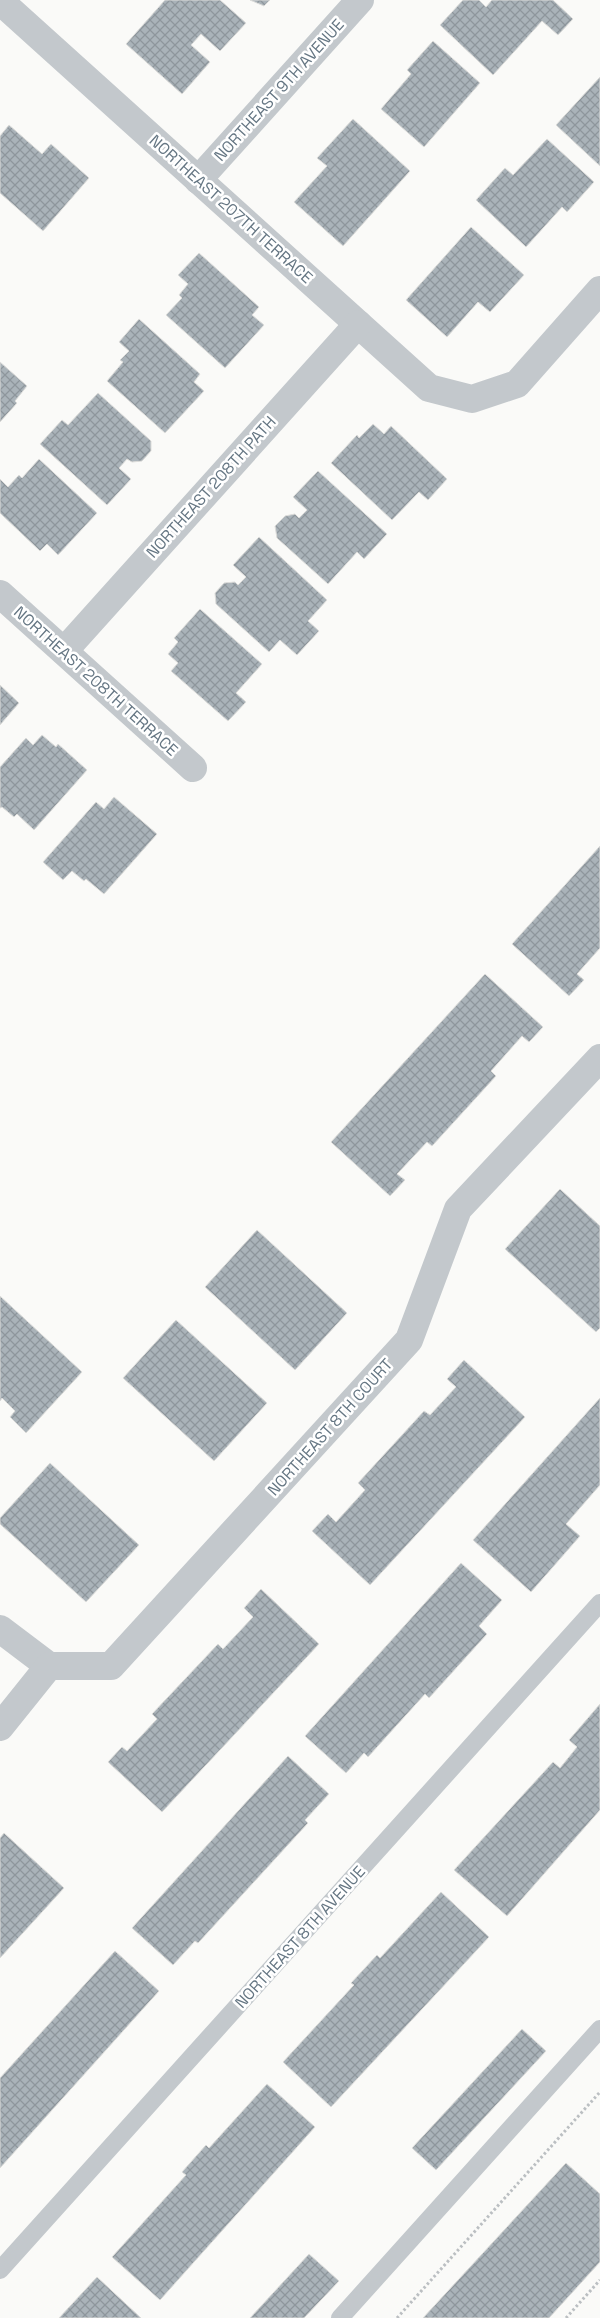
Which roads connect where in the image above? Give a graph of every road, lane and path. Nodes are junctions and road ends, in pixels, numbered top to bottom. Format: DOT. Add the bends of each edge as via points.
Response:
graph roads {
  1 [pos="360,0"];
  2 [pos="0,1"];
  3 [pos="198,180"];
  4 [pos="600,290"];
  5 [pos="358,324"];
  6 [pos="0,594"];
  7 [pos="64,651"];
  8 [pos="193,768"];
  9 [pos="600,1058"];
  10 [pos="600,1603"];
  11 [pos="0,1629"];
  12 [pos="50,1666"];
  13 [pos="0,1728"];
  14 [pos="600,2029"];
  15 [pos="600,2092"];
  16 [pos="0,2270"];
  17 [pos="600,2280"];
  18 [pos="340,2318"];
  19 [pos="397,2318"];
  20 [pos="566,2318"];
  1 -- 3 [label="street, NORTHEAST 9TH AVENUE"];
  2 -- 3 [label="street, NORTHEAST 207TH TERRACE"];
  3 -- 5 [label="street, NORTHEAST 207TH TERRACE"];
  4 -- 5 [label="street, NORTHEAST 207TH TERRACE" via="517,384 472,399 429,388"];
  5 -- 7 [label="street, NORTHEAST 208TH PATH"];
  6 -- 7 [label="street, NORTHEAST 208TH TERRACE"];
  7 -- 8 [label="street, NORTHEAST 208TH TERRACE"];
  9 -- 12 [label="street, NORTHEAST 8TH COURT" via="458,1209 409,1340 403,1348 111,1666"];
  10 -- 16 [label="lane, NORTHEAST 8TH AVENUE"];
  11 -- 12 [label="street"];
  12 -- 13 [label="street"];
  14 -- 18 [label="lane"];
  15 -- 19 [label="path"];
  17 -- 20 [label="path"];
}
